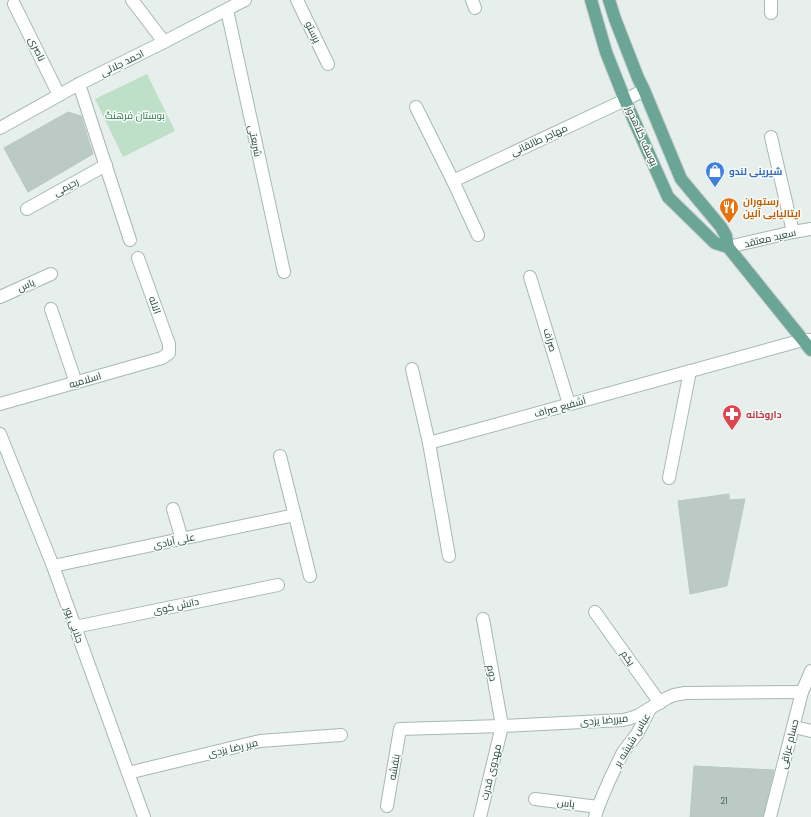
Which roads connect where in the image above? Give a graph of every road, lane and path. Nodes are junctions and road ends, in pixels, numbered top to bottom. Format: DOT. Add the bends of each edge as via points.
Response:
graph roads {
  1 [pos="132,0"];
  2 [pos="245,0"];
  3 [pos="297,0"];
  4 [pos="592,0"];
  5 [pos="609,0"];
  6 [pos="770,0"];
  7 [pos="14,4"];
  8 [pos="227,10"];
  9 [pos="771,13"];
  10 [pos="164,42"];
  11 [pos="328,64"];
  12 [pos="79,84"];
  13 [pos="644,90"];
  14 [pos="59,95"];
  15 [pos="626,100"];
  16 [pos="416,107"];
  17 [pos="0,128"];
  18 [pos="770,137"];
  19 [pos="106,165"];
  20 [pos="453,180"];
  21 [pos="27,209"];
  22 [pos="811,229"];
  23 [pos="794,232"];
  24 [pos="478,235"];
  25 [pos="130,240"];
  26 [pos="728,247"];
  27 [pos="138,258"];
  28 [pos="284,272"];
  29 [pos="51,274"];
  30 [pos="530,277"];
  31 [pos="0,297"];
  32 [pos="51,309"];
  33 [pos="807,340"];
  34 [pos="811,350"];
  35 [pos="169,353"];
  36 [pos="412,369"];
  37 [pos="690,371"];
  38 [pos="76,383"];
  39 [pos="0,404"];
  40 [pos="569,404"];
  41 [pos="0,436"];
  42 [pos="429,443"];
  43 [pos="280,456"];
  44 [pos="669,478"];
  45 [pos="173,509"];
  46 [pos="295,515"];
  47 [pos="182,539"];
  48 [pos="449,556"];
  49 [pos="53,566"];
  50 [pos="310,576"];
  51 [pos="278,585"];
  52 [pos="595,612"];
  53 [pos="483,619"];
  54 [pos="75,627"];
  55 [pos="811,671"];
  56 [pos="802,692"];
  57 [pos="655,706"];
  58 [pos="502,726"];
  59 [pos="794,727"];
  60 [pos="400,729"];
  61 [pos="811,731"];
  62 [pos="341,735"];
  63 [pos="128,773"];
  64 [pos="535,799"];
  65 [pos="387,806"];
  66 [pos="596,812"];
  67 [pos="144,817"];
  68 [pos="480,817"];
  69 [pos="771,817"];
  1 -- 10 [label="street"];
  2 -- 8 [label="street, احمد جلالی"];
  3 -- 11 [label="street, پرستو"];
  4 -- 15 [label="main road, یوسف کلاهدوز" via="606,52"];
  5 -- 13 [label="main road, یوسف کلاهدوز"];
  6 -- 9 [label="street"];
  7 -- 14 [label="street, ناصری"];
  8 -- 10 [label="street, احمد جلالی"];
  8 -- 28 [label="street, شریعتی"];
  10 -- 12 [label="street, احمد جلالی"];
  12 -- 14 [label="street, احمد جلالی"];
  12 -- 19 [label="street"];
  13 -- 15 [label="street, مهاجر طالقانی"];
  13 -- 26 [label="main road, یوسف کلاهدوز" via="681,178 721,227"];
  14 -- 17 [label="street, احمد جلالی"];
  15 -- 20 [label="street, مهاجر طالقانی"];
  15 -- 26 [label="main road, یوسف کلاهدوز" via="668,197 715,243"];
  16 -- 20 [label="street"];
  18 -- 23 [label="street"];
  19 -- 21 [label="street, رحیمی"];
  19 -- 25 [label="street"];
  20 -- 24 [label="street"];
  22 -- 23 [label="street, سعید معتقد"];
  23 -- 26 [label="street, سعید معتقد"];
  26 -- 33 [label="main road, یوسف کلاهدوز"];
  27 -- 35 [label="street, الاله" via="169,344"];
  29 -- 31 [label="street, یاس"];
  30 -- 40 [label="street, صراف"];
  32 -- 38 [label="street"];
  33 -- 34 [label="main road, یوسف کلاهدوز"];
  33 -- 37 [label="street, آشفیع صراف"];
  35 -- 38 [label="street, اسلامیه" via="162,358"];
  36 -- 42 [label="street"];
  37 -- 40 [label="street, آشفیع صراف"];
  37 -- 44 [label="street"];
  38 -- 39 [label="street, اسلامیه"];
  40 -- 42 [label="street, آشفیع صراف"];
  41 -- 49 [label="street, جلایی پور"];
  42 -- 48 [label="street"];
  43 -- 46 [label="street"];
  45 -- 47 [label="street"];
  46 -- 47 [label="street, علی آبادی"];
  46 -- 50 [label="street"];
  47 -- 49 [label="street, علی آبادی"];
  49 -- 54 [label="street, جلایی پور"];
  51 -- 54 [label="street, دانش کوی"];
  52 -- 57 [label="street, یکم"];
  53 -- 58 [label="street, دوم"];
  54 -- 63 [label="street, جلایی پور"];
  55 -- 56 [label="street, حسام عراقی"];
  56 -- 57 [label="street, میررضا یزدی" via="685,693 674,695"];
  56 -- 59 [label="street, حسام عراقی"];
  57 -- 58 [label="street, میررضا یزدی" via="623,720"];
  57 -- 66 [label="street, عباس شیشه بر" via="623,752"];
  58 -- 60 [label="street, میررضا یزدی"];
  58 -- 68 [label="street, مهدوی قدرت"];
  59 -- 61 [label="street"];
  59 -- 69 [label="street, حسام عراقی"];
  60 -- 65 [label="street, بنفشه"];
  62 -- 63 [label="street, میر رضا یزدی" via="260,741"];
  63 -- 67 [label="street, جلایی پور"];
  64 -- 66 [label="street, یاس"];
}
